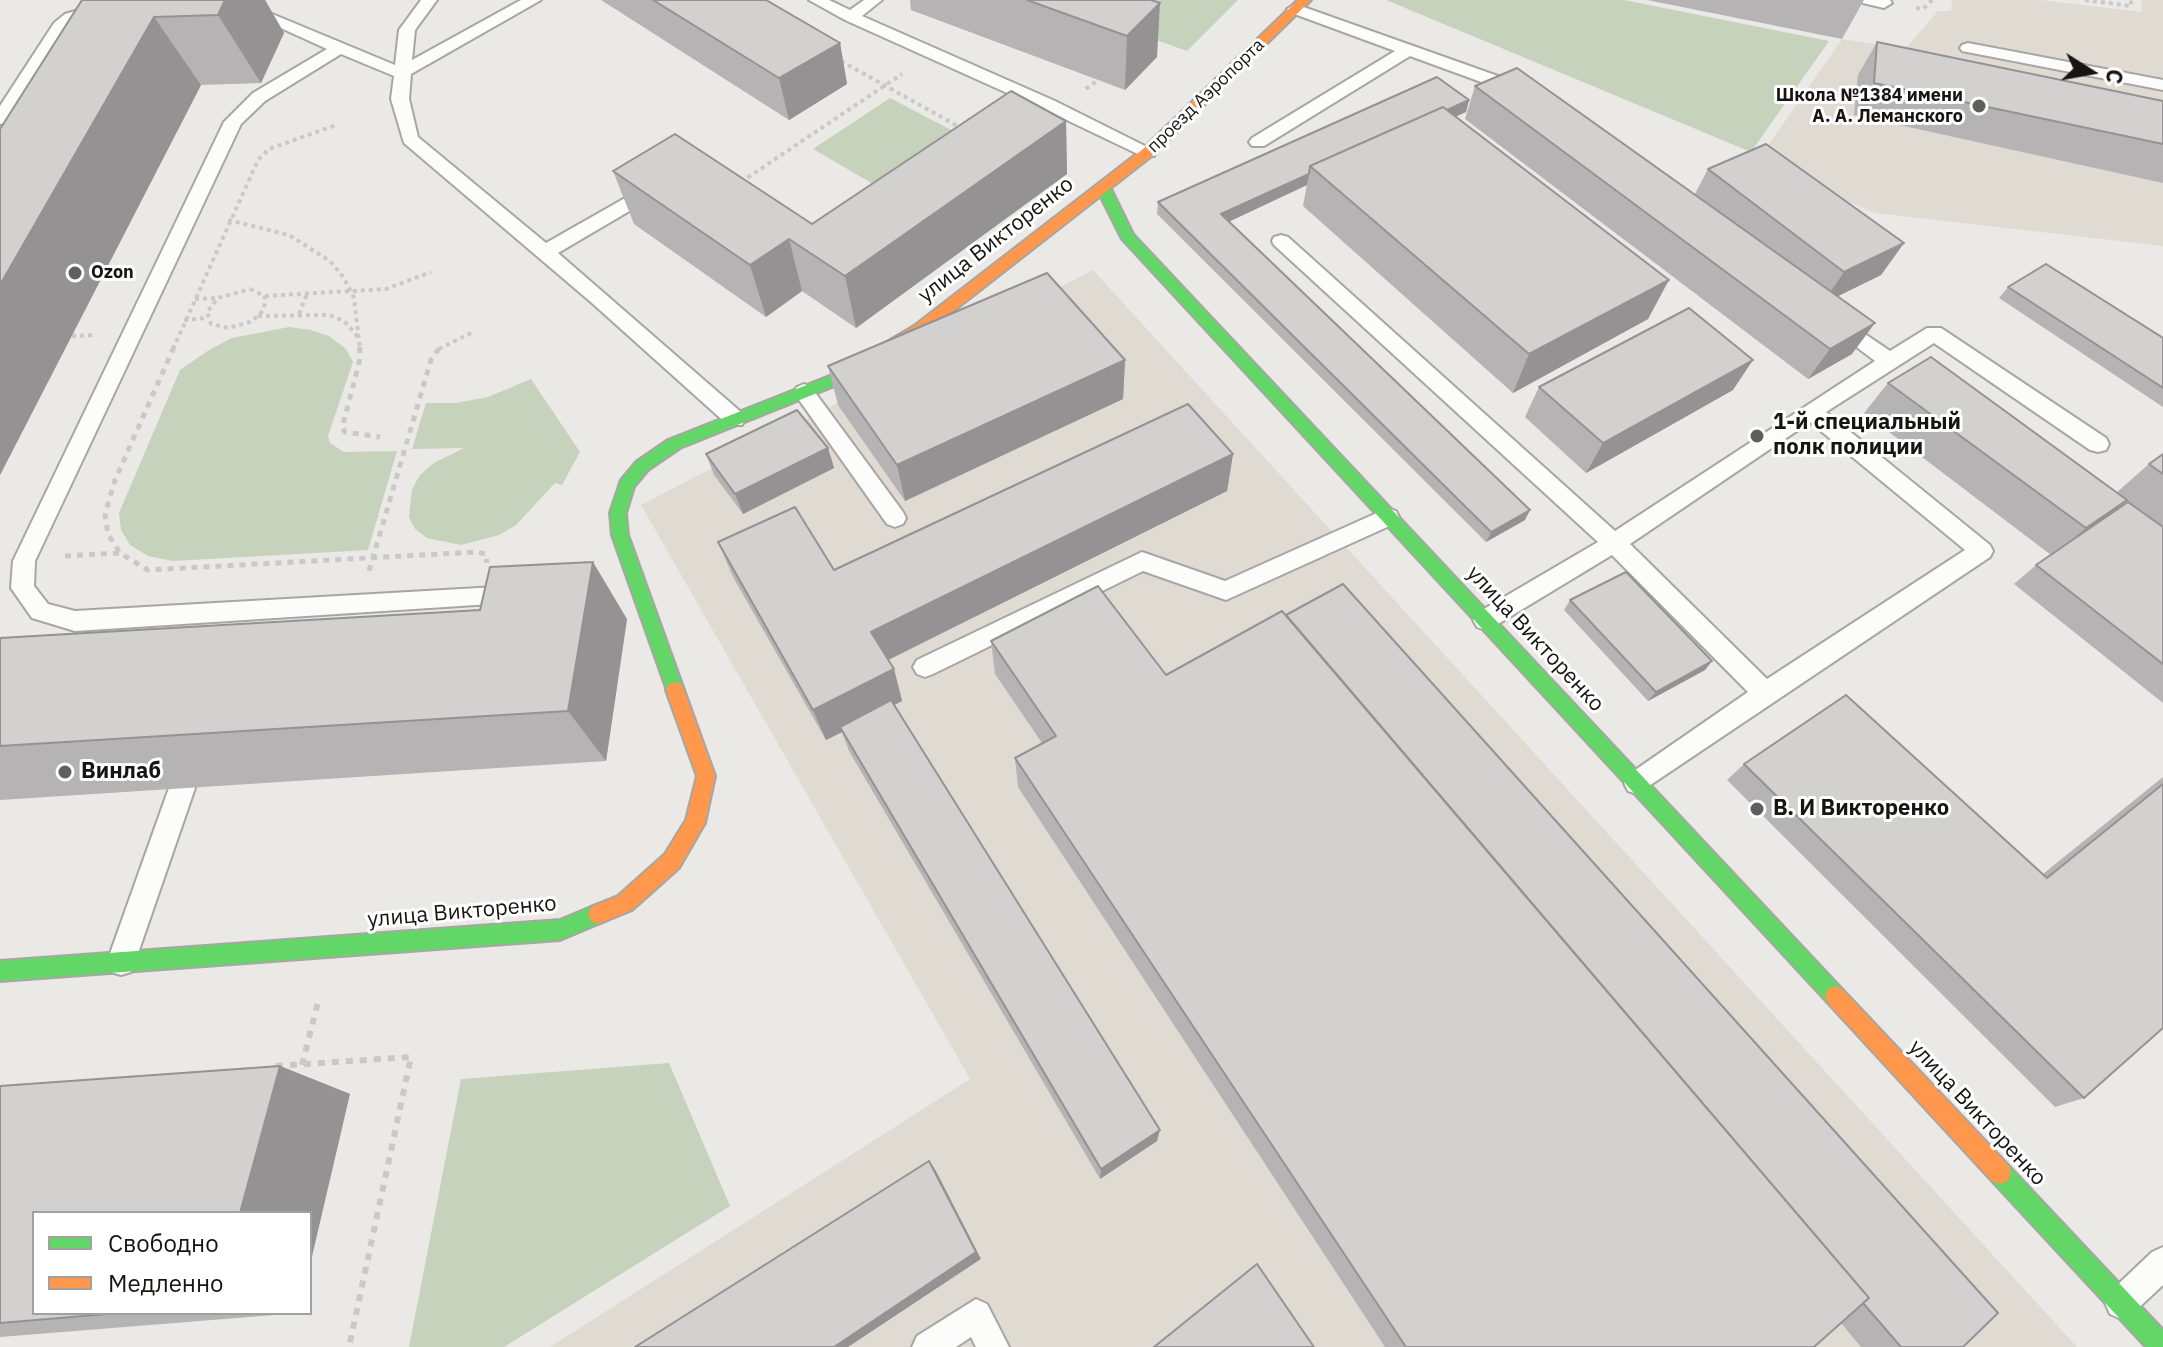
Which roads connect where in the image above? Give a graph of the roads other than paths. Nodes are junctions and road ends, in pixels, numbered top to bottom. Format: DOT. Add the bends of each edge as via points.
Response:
graph roads {
  1 [pos="429,0"];
  2 [pos="533,0"];
  3 [pos="817,0"];
  4 [pos="874,0"];
  5 [pos="1300,5"];
  6 [pos="231,6"];
  7 [pos="119,7"];
  8 [pos="850,8"];
  9 [pos="340,48"];
  10 [pos="1968,48"];
  11 [pos="1408,50"];
  12 [pos="401,73"];
  13 [pos="2163,85"];
  14 [pos="1534,99"];
  15 [pos="1049,105"];
  16 [pos="0,119"];
  17 [pos="1258,142"];
  18 [pos="990,144"];
  19 [pos="1148,152"];
  20 [pos="669,181"];
  21 [pos="1103,187"];
  22 [pos="1281,241"];
  23 [pos="545,252"];
  24 [pos="1826,315"];
  25 [pos="1889,361"];
  26 [pos="804,392"];
  27 [pos="1811,411"];
  28 [pos="735,419"];
  29 [pos="2098,444"];
  30 [pos="1388,517"];
  31 [pos="895,518"];
  32 [pos="1614,543"];
  33 [pos="639,588"];
  34 [pos="609,590"];
  35 [pos="533,594"];
  36 [pos="1485,620"];
  37 [pos="925,667"];
  38 [pos="1765,693"];
  39 [pos="1637,783"];
  40 [pos="182,788"];
  41 [pos="121,962"];
  42 [pos="0,971"];
  43 [pos="2163,1263"];
  44 [pos="2121,1303"];
  45 [pos="928,1347"];
  46 [pos="993,1347"];
  47 [pos="2162,1347"];
  1 -- 12 [label="lane" via="407,30"];
  2 -- 12 [label="lane"];
  3 -- 8 [label="lane"];
  4 -- 8 [label="lane"];
  5 -- 11 [label="lane"];
  5 -- 19 [label="street, проезд Аэропорта"];
  6 -- 9 [label="lane"];
  7 -- 16 [label="lane" via="84,12 60,26"];
  8 -- 15 [label="lane" via="933,53"];
  9 -- 12 [label="lane"];
  9 -- 35 [label="lane" via="241,112 25,559 22,588 40,611 75,621"];
  10 -- 13 [label="lane"];
  11 -- 14 [label="lane"];
  11 -- 17 [label="lane"];
  12 -- 23 [label="lane" via="400,99 410,139"];
  15 -- 18 [label="lane"];
  15 -- 19 [label="lane"];
  19 -- 21 [label="street, проезд Аэропорта"];
  20 -- 23 [label="lane"];
  21 -- 26 [label="street, улица Викторенко" via="919,330 842,377"];
  21 -- 30 [label="street, улица Викторенко" via="1127,236"];
  22 -- 32 [label="lane"];
  23 -- 28 [label="lane"];
  24 -- 25 [label="lane"];
  25 -- 27 [label="lane"];
  25 -- 29 [label="lane" via="1934,333"];
  26 -- 28 [label="street, улица Викторенко"];
  26 -- 31 [label="lane"];
  27 -- 32 [label="lane"];
  27 -- 38 [label="lane" via="1982,551"];
  28 -- 33 [label="street, улица Викторенко" via="674,444 627,484 618,521"];
  30 -- 36 [label="street, улица Викторенко"];
  30 -- 37 [label="lane" via="1226,591 1142,561"];
  32 -- 36 [label="lane"];
  32 -- 38 [label="lane"];
  33 -- 34 [label="lane"];
  33 -- 41 [label="street, улица Викторенко" via="706,776 695,823 672,861 625,903 560,930"];
  36 -- 39 [label="street, улица Викторенко"];
  38 -- 39 [label="lane"];
  39 -- 44 [label="street, улица Викторенко"];
  40 -- 41 [label="lane"];
  41 -- 42 [label="street, улица Викторенко"];
  43 -- 44 [label="lane"];
  44 -- 47 [label="street, улица Викторенко"];
  45 -- 46 [label="lane" via="976,1315"];
}
